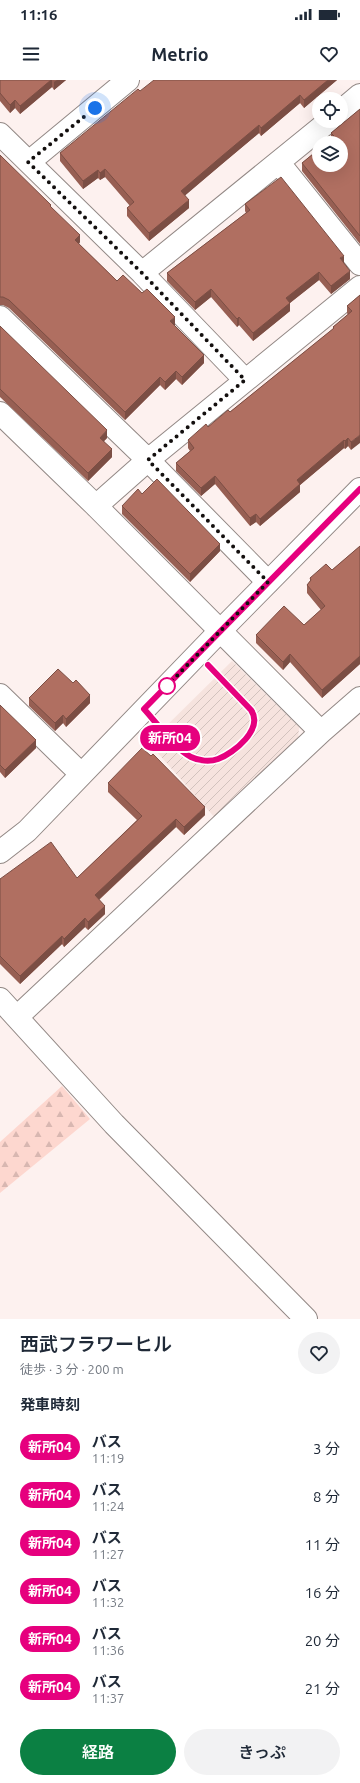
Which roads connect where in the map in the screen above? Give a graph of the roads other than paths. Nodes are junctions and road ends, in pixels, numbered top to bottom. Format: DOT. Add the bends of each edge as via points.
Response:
graph roads {
  1 [pos="128,80"];
  2 [pos="360,95"];
  3 [pos="348,105"];
  4 [pos="321,128"];
  5 [pos="0,134"];
  6 [pos="28,162"];
  7 [pos="279,163"];
  8 [pos="360,264"];
  9 [pos="142,273"];
  10 [pos="360,287"];
  11 [pos="0,317"];
  12 [pos="245,380"];
  13 [pos="0,413"];
  14 [pos="148,460"];
  15 [pos="360,489"];
  16 [pos="96,506"];
  17 [pos="268,582"];
  18 [pos="220,631"];
  19 [pos="0,695"];
  20 [pos="360,698"];
  21 [pos="321,732"];
  22 [pos="81,774"];
  23 [pos="0,852"];
  24 [pos="0,999"];
  25 [pos="17,1017"];
  26 [pos="306,1319"];
  1 -- 6 [label="street"];
  2 -- 3 [label="street"];
  4 -- 7 [label="street"];
  5 -- 6 [label="street"];
  6 -- 9 [label="street"];
  7 -- 8 [label="street"];
  7 -- 9 [label="street"];
  9 -- 12 [label="street"];
  10 -- 12 [label="street"];
  11 -- 14 [label="street"];
  12 -- 14 [label="street"];
  13 -- 16 [label="street"];
  14 -- 16 [label="street"];
  14 -- 17 [label="street"];
  15 -- 17 [label="street"];
  16 -- 18 [label="street"];
  17 -- 18 [label="street"];
  18 -- 21 [label="street"];
  18 -- 22 [label="street"];
  19 -- 22 [label="street"];
  20 -- 21 [label="street"];
  21 -- 25 [label="street"];
  22 -- 23 [label="street" via="27,831"];
  24 -- 25 [label="street"];
  25 -- 26 [label="street" via="114,1124"];
}
